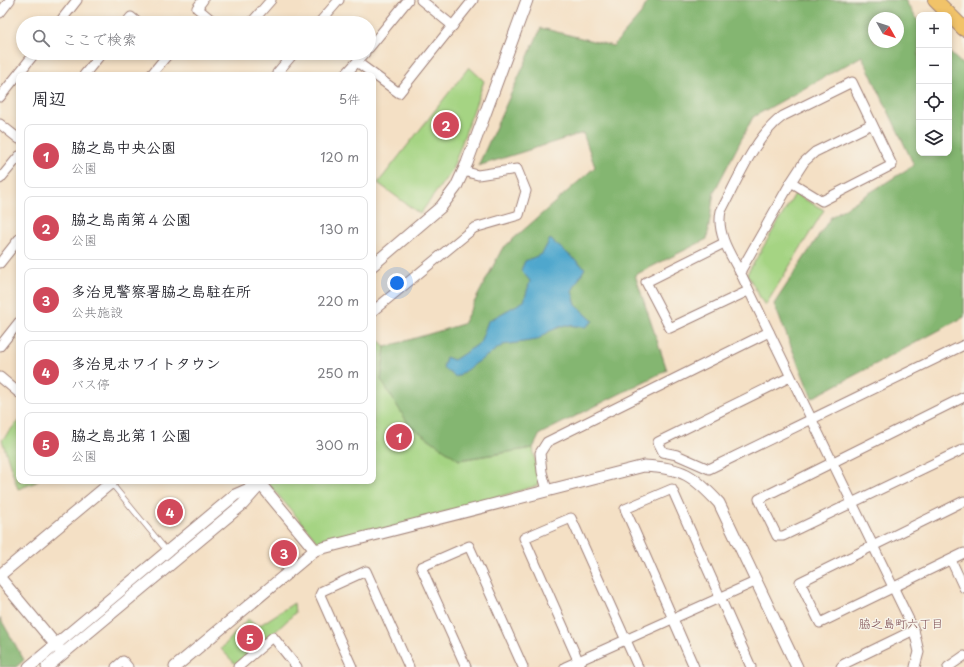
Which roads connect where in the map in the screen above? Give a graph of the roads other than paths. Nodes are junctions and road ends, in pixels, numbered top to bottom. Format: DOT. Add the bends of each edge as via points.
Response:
graph roads {
  1 [pos="10,0"];
  2 [pos="77,0"];
  3 [pos="203,0"];
  4 [pos="271,0"];
  5 [pos="339,0"];
  6 [pos="408,0"];
  7 [pos="421,0"];
  8 [pos="473,0"];
  9 [pos="527,0"];
  10 [pos="935,0"];
  11 [pos="0,13"];
  12 [pos="64,16"];
  13 [pos="207,16"];
  14 [pos="258,16"];
  15 [pos="326,16"];
  16 [pos="453,26"];
  17 [pos="964,29"];
  18 [pos="376,39"];
  19 [pos="29,60"];
  20 [pos="96,60"];
  21 [pos="163,60"];
  22 [pos="288,60"];
  23 [pos="357,62"];
  24 [pos="20,72"];
  25 [pos="86,72"];
  26 [pos="153,72"];
  27 [pos="278,72"];
  28 [pos="348,72"];
  29 [pos="371,72"];
  30 [pos="376,76"];
  31 [pos="16,77"];
  32 [pos="0,97"];
  33 [pos="0,124"];
  34 [pos="872,124"];
  35 [pos="16,137"];
  36 [pos="16,160"];
  37 [pos="464,171"];
  38 [pos="0,179"];
  39 [pos="791,182"];
  40 [pos="16,243"];
  41 [pos="724,243"];
  42 [pos="376,262"];
  43 [pos="0,263"];
  44 [pos="740,272"];
  45 [pos="748,291"];
  46 [pos="376,309"];
  47 [pos="16,326"];
  48 [pos="769,332"];
  49 [pos="964,345"];
  50 [pos="0,346"];
  51 [pos="0,377"];
  52 [pos="790,377"];
  53 [pos="16,390"];
  54 [pos="964,397"];
  55 [pos="812,419"];
  56 [pos="964,449"];
  57 [pos="831,461"];
  58 [pos="110,484"];
  59 [pos="114,484"];
  60 [pos="257,484"];
  61 [pos="258,484"];
  62 [pos="260,484"];
  63 [pos="547,490"];
  64 [pos="964,501"];
  65 [pos="853,504"];
  66 [pos="874,547"];
  67 [pos="315,550"];
  68 [pos="167,552"];
  69 [pos="964,553"];
  70 [pos="951,560"];
  71 [pos="0,577"];
  72 [pos="757,581"];
  73 [pos="894,588"];
  74 [pos="964,588"];
  75 [pos="721,598"];
  76 [pos="672,619"];
  77 [pos="914,630"];
  78 [pos="625,640"];
  79 [pos="56,645"];
  80 [pos="63,654"];
  81 [pos="964,656"];
  82 [pos="579,664"];
  83 [pos="29,667"];
  84 [pos="47,667"];
  85 [pos="116,667"];
  86 [pos="128,667"];
  87 [pos="175,667"];
  88 [pos="238,667"];
  89 [pos="297,667"];
  90 [pos="352,667"];
  91 [pos="409,667"];
  92 [pos="466,667"];
  93 [pos="523,667"];
  94 [pos="565,667"];
  95 [pos="638,667"];
  96 [pos="694,667"];
  97 [pos="751,667"];
  98 [pos="797,667"];
  99 [pos="841,667"];
  100 [pos="915,667"];
  101 [pos="948,667"];
  1 -- 11 [label="street"];
  2 -- 12 [label="street"];
  3 -- 13 [label="street" via="197,8"];
  4 -- 14 [label="street"];
  5 -- 15 [label="street"];
  6 -- 18 [label="street"];
  7 -- 16 [label="street"];
  8 -- 16 [label="street"];
  9 -- 37 [label="street"];
  10 -- 17 [label="main road"];
  16 -- 30 [label="street" via="399,93"];
  19 -- 24 [label="street"];
  20 -- 25 [label="street"];
  21 -- 26 [label="street"];
  22 -- 27 [label="street"];
  23 -- 28 [label="street"];
  23 -- 29 [label="street"];
  31 -- 32 [label="street"];
  33 -- 35 [label="street"];
  34 -- 39 [label="street" via="815,152 804,162"];
  34 -- 39 [label="street" via="892,165 822,201"];
  34 -- 41 [label="street" via="852,82 774,122 750,157 721,211 719,219"];
  36 -- 38 [label="street"];
  37 -- 42 [label="street" via="456,187 440,207"];
  37 -- 46 [label="street" via="478,175 517,169 526,191 519,215 474,228"];
  39 -- 44 [label="street"];
  40 -- 43 [label="street"];
  41 -- 44 [label="street"];
  41 -- 45 [label="street" via="646,282 652,294 670,328"];
  44 -- 45 [label="street"];
  45 -- 48 [label="street"];
  47 -- 50 [label="street"];
  48 -- 52 [label="street"];
  48 -- 63 [label="street" via="547,442 540,453"];
  49 -- 55 [label="street"];
  51 -- 53 [label="street"];
  52 -- 55 [label="street"];
  52 -- 55 [label="street" via="658,442 664,452 709,469"];
  54 -- 57 [label="street"];
  55 -- 57 [label="street"];
  56 -- 65 [label="street"];
  57 -- 65 [label="street"];
  57 -- 65 [label="street" via="759,499 777,536"];
  58 -- 71 [label="street"];
  59 -- 68 [label="lane"];
  60 -- 68 [label="street" via="236,495"];
  61 -- 80 [label="street" via="243,504"];
  62 -- 67 [label="street"];
  63 -- 67 [label="street"];
  63 -- 72 [label="street" via="644,466 675,469 701,484 719,503"];
  64 -- 66 [label="street"];
  65 -- 66 [label="street"];
  66 -- 73 [label="street"];
  66 -- 73 [label="street" via="800,582 812,608 820,623"];
  67 -- 87 [label="street"];
  68 -- 79 [label="street"];
  69 -- 70 [label="street"];
  70 -- 73 [label="street"];
  70 -- 74 [label="street"];
  71 -- 79 [label="street"];
  72 -- 75 [label="street"];
  72 -- 98 [label="street"];
  73 -- 77 [label="street"];
  75 -- 76 [label="street"];
  75 -- 76 [label="street" via="672,489 625,510"];
  75 -- 97 [label="street"];
  76 -- 78 [label="street"];
  76 -- 96 [label="street"];
  77 -- 99 [label="street"];
  77 -- 100 [label="street" via="919,652"];
  78 -- 82 [label="street"];
  78 -- 82 [label="street" via="571,518 524,538"];
  78 -- 95 [label="street"];
  79 -- 80 [label="street"];
  79 -- 83 [label="street"];
  80 -- 84 [label="street"];
  81 -- 101 [label="street"];
  82 -- 94 [label="street"];
  85 -- 86 [label="street" via="123,661"];
  88 -- 89 [label="street" via="273,637"];
  90 -- 91 [label="street" via="320,595 322,591 366,571"];
  92 -- 93 [label="street" via="421,567 469,546"];
}
